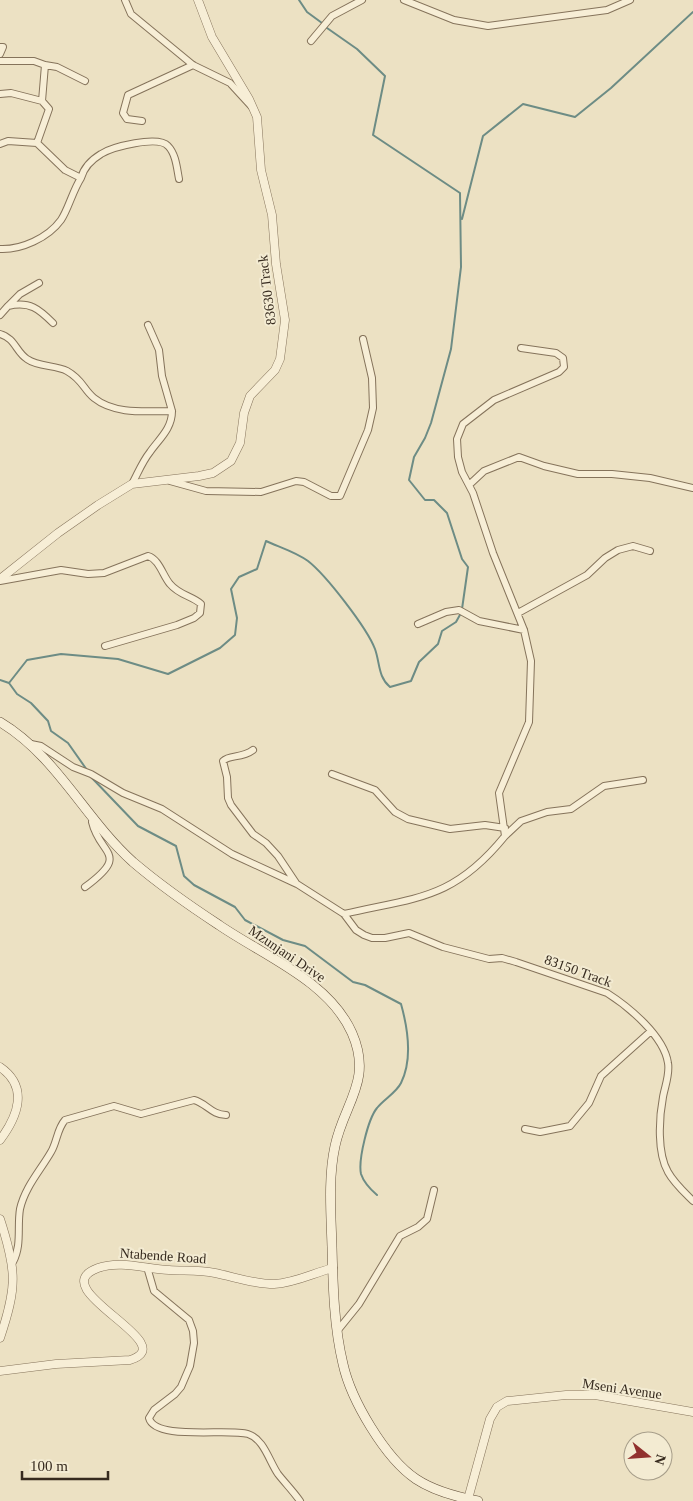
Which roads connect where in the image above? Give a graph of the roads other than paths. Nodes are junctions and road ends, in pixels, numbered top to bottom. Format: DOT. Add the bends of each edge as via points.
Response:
graph roads {
  1 [pos="125,0"];
  2 [pos="198,0"];
  3 [pos="362,0"];
  4 [pos="404,0"];
  5 [pos="630,0"];
  6 [pos="311,42"];
  7 [pos="0,47"];
  8 [pos="0,54"];
  9 [pos="0,61"];
  10 [pos="45,65"];
  11 [pos="193,65"];
  12 [pos="85,81"];
  13 [pos="0,94"];
  14 [pos="42,101"];
  15 [pos="254,109"];
  16 [pos="142,121"];
  17 [pos="37,143"];
  18 [pos="0,144"];
  19 [pos="81,178"];
  20 [pos="179,179"];
  21 [pos="0,249"];
  22 [pos="39,283"];
  23 [pos="8,306"];
  24 [pos="0,315"];
  25 [pos="53,323"];
  26 [pos="148,325"];
  27 [pos="0,334"];
  28 [pos="364,339"];
  29 [pos="521,348"];
  30 [pos="172,411"];
  31 [pos="170,481"];
  32 [pos="132,484"];
  33 [pos="469,485"];
  34 [pos="693,488"];
  35 [pos="650,551"];
  36 [pos="0,580"];
  37 [pos="518,613"];
  38 [pos="418,624"];
  39 [pos="524,630"];
  40 [pos="104,646"];
  41 [pos="0,722"];
  42 [pos="31,744"];
  43 [pos="252,750"];
  44 [pos="332,774"];
  45 [pos="643,780"];
  46 [pos="95,818"];
  47 [pos="505,828"];
  48 [pos="505,836"];
  49 [pos="297,884"];
  50 [pos="85,888"];
  51 [pos="344,914"];
  52 [pos="651,1031"];
  53 [pos="0,1067"];
  54 [pos="226,1115"];
  55 [pos="525,1129"];
  56 [pos="0,1140"];
  57 [pos="434,1190"];
  58 [pos="693,1201"];
  59 [pos="0,1219"];
  60 [pos="12,1262"];
  61 [pos="147,1268"];
  62 [pos="333,1268"];
  63 [pos="338,1330"];
  64 [pos="0,1338"];
  65 [pos="0,1371"];
  66 [pos="693,1412"];
  67 [pos="462,1499"];
  68 [pos="300,1501"];
  69 [pos="478,1501"];
  1 -- 11 [label="street" via="131,14"];
  2 -- 15 [label="street, 83630 Track" via="212,37"];
  3 -- 6 [label="street" via="332,16"];
  4 -- 5 [label="street" via="454,20 488,26 607,10"];
  7 -- 8 [label="street" via="3,47"];
  9 -- 10 [label="street"];
  10 -- 12 [label="street" via="58,66"];
  10 -- 14 [label="street"];
  11 -- 15 [label="street" via="226,80"];
  11 -- 16 [label="street" via="128,95 122,112 127,119"];
  13 -- 14 [label="street" via="11,93"];
  14 -- 17 [label="street" via="49,109"];
  15 -- 31 [label="street, 83630 Track" via="285,320 280,359 275,370 250,396 240,443 231,461 213,473"];
  17 -- 18 [label="street" via="8,141"];
  17 -- 19 [label="street" via="65,170"];
  19 -- 20 [label="street" via="88,164 104,152 154,142 169,147"];
  19 -- 21 [label="street" via="57,224 26,245 11,250"];
  22 -- 23 [label="street" via="14,298"];
  23 -- 24 [label="street"];
  23 -- 25 [label="street" via="34,307"];
  26 -- 30 [label="street" via="159,350"];
  27 -- 30 [label="street" via="7,336 27,359 75,376 101,403 132,411"];
  28 -- 31 [label="street" via="372,378 373,408 368,430 340,496 331,496 304,482 261,492 206,491"];
  29 -- 33 [label="street" via="556,353 562,358 564,367 494,400 461,428 457,439 458,457"];
  30 -- 32 [label="street" via="166,432 146,458"];
  31 -- 32 [label="street, 83630 Track"];
  32 -- 36 [label="street, 83630 Track" via="58,533"];
  33 -- 34 [label="street" via="484,471 519,457 578,474 650,478"];
  33 -- 37 [label="street"];
  35 -- 37 [label="street" via="632,546 618,550 587,575"];
  36 -- 40 [label="street" via="61,570 104,573 148,556 154,559 177,591 201,604 200,613 186,622"];
  37 -- 39 [label="street"];
  38 -- 39 [label="street" via="446,612 462,611 479,621"];
  39 -- 47 [label="street" via="532,678 530,712 526,732 499,793"];
  41 -- 42 [label="main road, Mzunjani Drive"];
  42 -- 46 [label="main road, Mzunjani Drive"];
  42 -- 49 [label="street, 83150 Track" via="41,746 123,793 162,809 232,854"];
  43 -- 49 [label="street" via="244,756 223,761 228,798 240,819 253,834 266,842"];
  44 -- 47 [label="street" via="375,790 395,812 408,819 450,829 485,825"];
  45 -- 48 [label="street" via="604,786 572,810 547,812 521,821"];
  46 -- 50 [label="street" via="92,822 94,829 110,857 104,872"];
  46 -- 62 [label="main road, Mzunjani Drive" via="139,866 220,925 290,969 343,1015 353,1036 359,1072 355,1096 335,1146 332,1173"];
  47 -- 48 [label="street"];
  48 -- 51 [label="street" via="472,871 442,890 413,900"];
  49 -- 51 [label="street, 83150 Track"];
  51 -- 52 [label="street, 83150 Track" via="356,930 372,938 416,935 443,947 489,959 502,958 607,993"];
  52 -- 55 [label="street" via="601,1076 589,1103 570,1126 540,1132"];
  52 -- 58 [label="street, 83150 Track" via="668,1063 661,1109 663,1158 668,1173"];
  53 -- 56 [label="street" via="13,1078 18,1090 15,1114"];
  54 -- 60 [label="street" via="214,1113 194,1100 141,1114 121,1107 109,1107 65,1120 52,1151 35,1174 23,1199 19,1215 19,1244"];
  57 -- 63 [label="street" via="427,1219 400,1236 370,1288"];
  59 -- 60 [label="street"];
  60 -- 64 [label="street" via="13,1292"];
  61 -- 62 [label="street, Ntabende Road" via="200,1271 275,1284"];
  61 -- 65 [label="street, Ntabende Road" via="104,1266 89,1273 84,1283 96,1302 140,1338 142,1349 138,1356 130,1360"];
  61 -- 68 [label="street" via="154,1291 189,1320 194,1344 186,1378 175,1394 152,1412 151,1423 174,1431 251,1435 262,1445"];
  62 -- 63 [label="main road, Mzunjani Drive"];
  63 -- 67 [label="main road, Mzunjani Drive" via="350,1387 386,1448 416,1479"];
  66 -- 67 [label="street, Mseni Avenue" via="595,1395 536,1396 507,1401 490,1419"];
  67 -- 69 [label="main road, Mzunjani Drive"];
}
